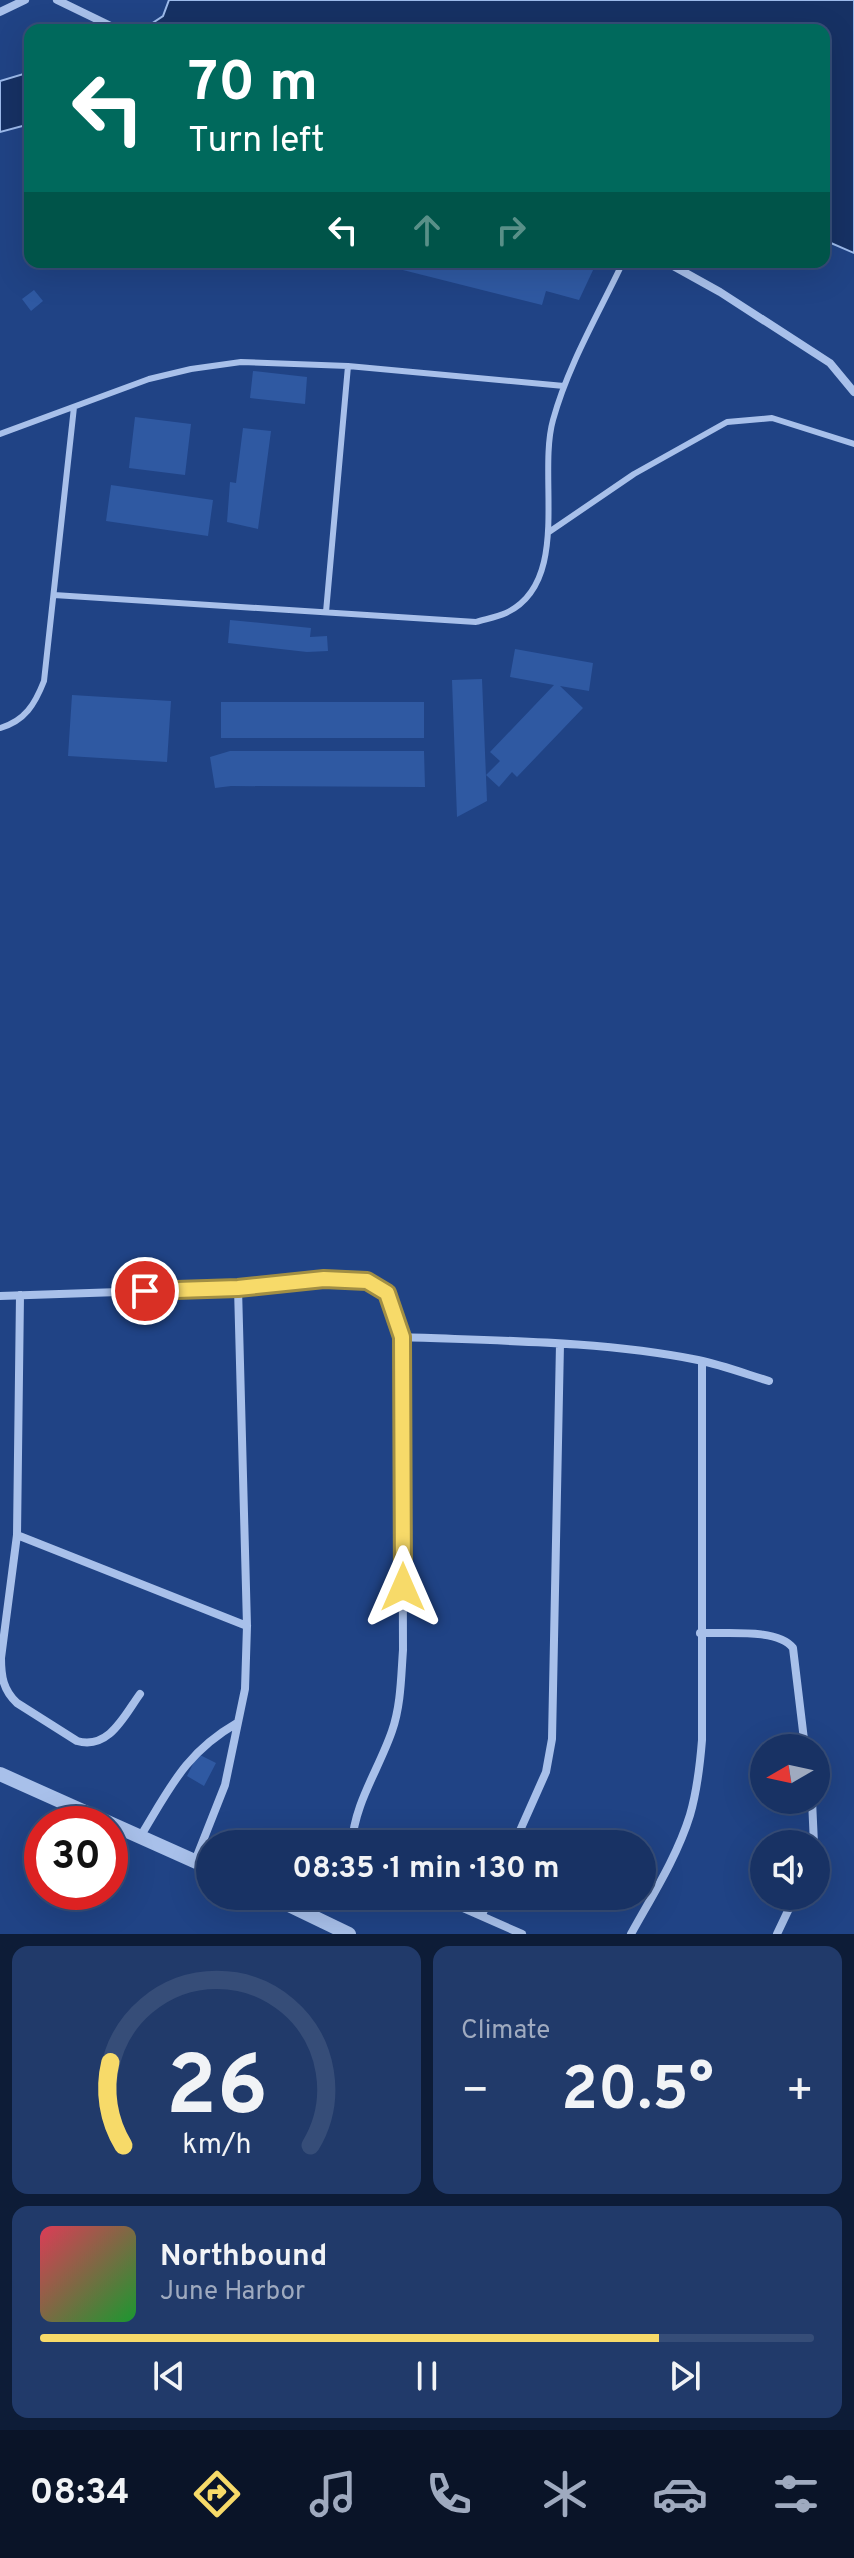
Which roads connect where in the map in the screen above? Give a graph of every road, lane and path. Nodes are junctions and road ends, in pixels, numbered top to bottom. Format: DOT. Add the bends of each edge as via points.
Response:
graph roads {
  1 [pos="25,0"];
  2 [pos="60,2"];
  3 [pos="0,12"];
  4 [pos="106,24"];
  5 [pos="620,268"];
  6 [pos="677,268"];
  7 [pos="348,366"];
  8 [pos="564,386"];
  9 [pos="854,392"];
  10 [pos="74,407"];
  11 [pos="0,434"];
  12 [pos="854,444"];
  13 [pos="549,532"];
  14 [pos="54,595"];
  15 [pos="326,612"];
  16 [pos="0,728"];
  17 [pos="238,1288"];
  18 [pos="20,1295"];
  19 [pos="0,1296"];
  20 [pos="402,1337"];
  21 [pos="560,1344"];
  22 [pos="702,1361"];
  23 [pos="769,1381"];
  24 [pos="17,1535"];
  25 [pos="247,1626"];
  26 [pos="700,1633"];
  27 [pos="140,1694"];
  28 [pos="237,1723"];
  29 [pos="803,1734"];
  30 [pos="0,1774"];
  31 [pos="353,1830"];
  32 [pos="520,1830"];
  33 [pos="140,1837"];
  34 [pos="195,1861"];
  35 [pos="299,1910"];
  36 [pos="470,1910"];
  37 [pos="484,1910"];
  38 [pos="788,1910"];
  39 [pos="482,1915"];
  40 [pos="349,1934"];
  41 [pos="522,1934"];
  42 [pos="631,1934"];
  43 [pos="777,1934"];
  1 -- 3 [label="street"];
  2 -- 4 [label="street"];
  5 -- 8 [label="lane"];
  6 -- 9 [label="street" via="830,363"];
  7 -- 8 [label="lane"];
  7 -- 10 [label="lane" via="241,362 191,369"];
  7 -- 15 [label="lane"];
  8 -- 13 [label="lane" via="547,450"];
  10 -- 11 [label="lane"];
  10 -- 14 [label="lane"];
  12 -- 13 [label="lane" via="772,418 727,422 634,474"];
  13 -- 15 [label="lane" via="543,568 531,594 507,612 476,622"];
  14 -- 15 [label="lane"];
  14 -- 16 [label="lane" via="44,681 34,705"];
  17 -- 18 [label="street"];
  17 -- 20 [label="street" via="324,1279 367,1281 387,1293"];
  17 -- 25 [label="street"];
  18 -- 19 [label="street"];
  18 -- 24 [label="street"];
  20 -- 21 [label="street"];
  20 -- 31 [label="street" via="400,1699"];
  21 -- 22 [label="street"];
  21 -- 32 [label="street" via="552,1739 546,1772"];
  22 -- 23 [label="street"];
  22 -- 26 [label="street"];
  24 -- 25 [label="street"];
  24 -- 27 [label="street" via="1,1658 1,1678 10,1697 87,1744 107,1738"];
  25 -- 28 [label="street" via="245,1689"];
  26 -- 29 [label="street" via="786,1639 793,1648"];
  26 -- 42 [label="street" via="702,1740 690,1815"];
  28 -- 33 [label="street" via="210,1739 184,1765"];
  28 -- 34 [label="street" via="225,1785"];
  30 -- 33 [label="street"];
  33 -- 34 [label="street"];
  35 -- 40 [label="street"];
  36 -- 39 [label="street"];
  37 -- 39 [label="street"];
  38 -- 43 [label="street"];
  39 -- 41 [label="street"];
}
